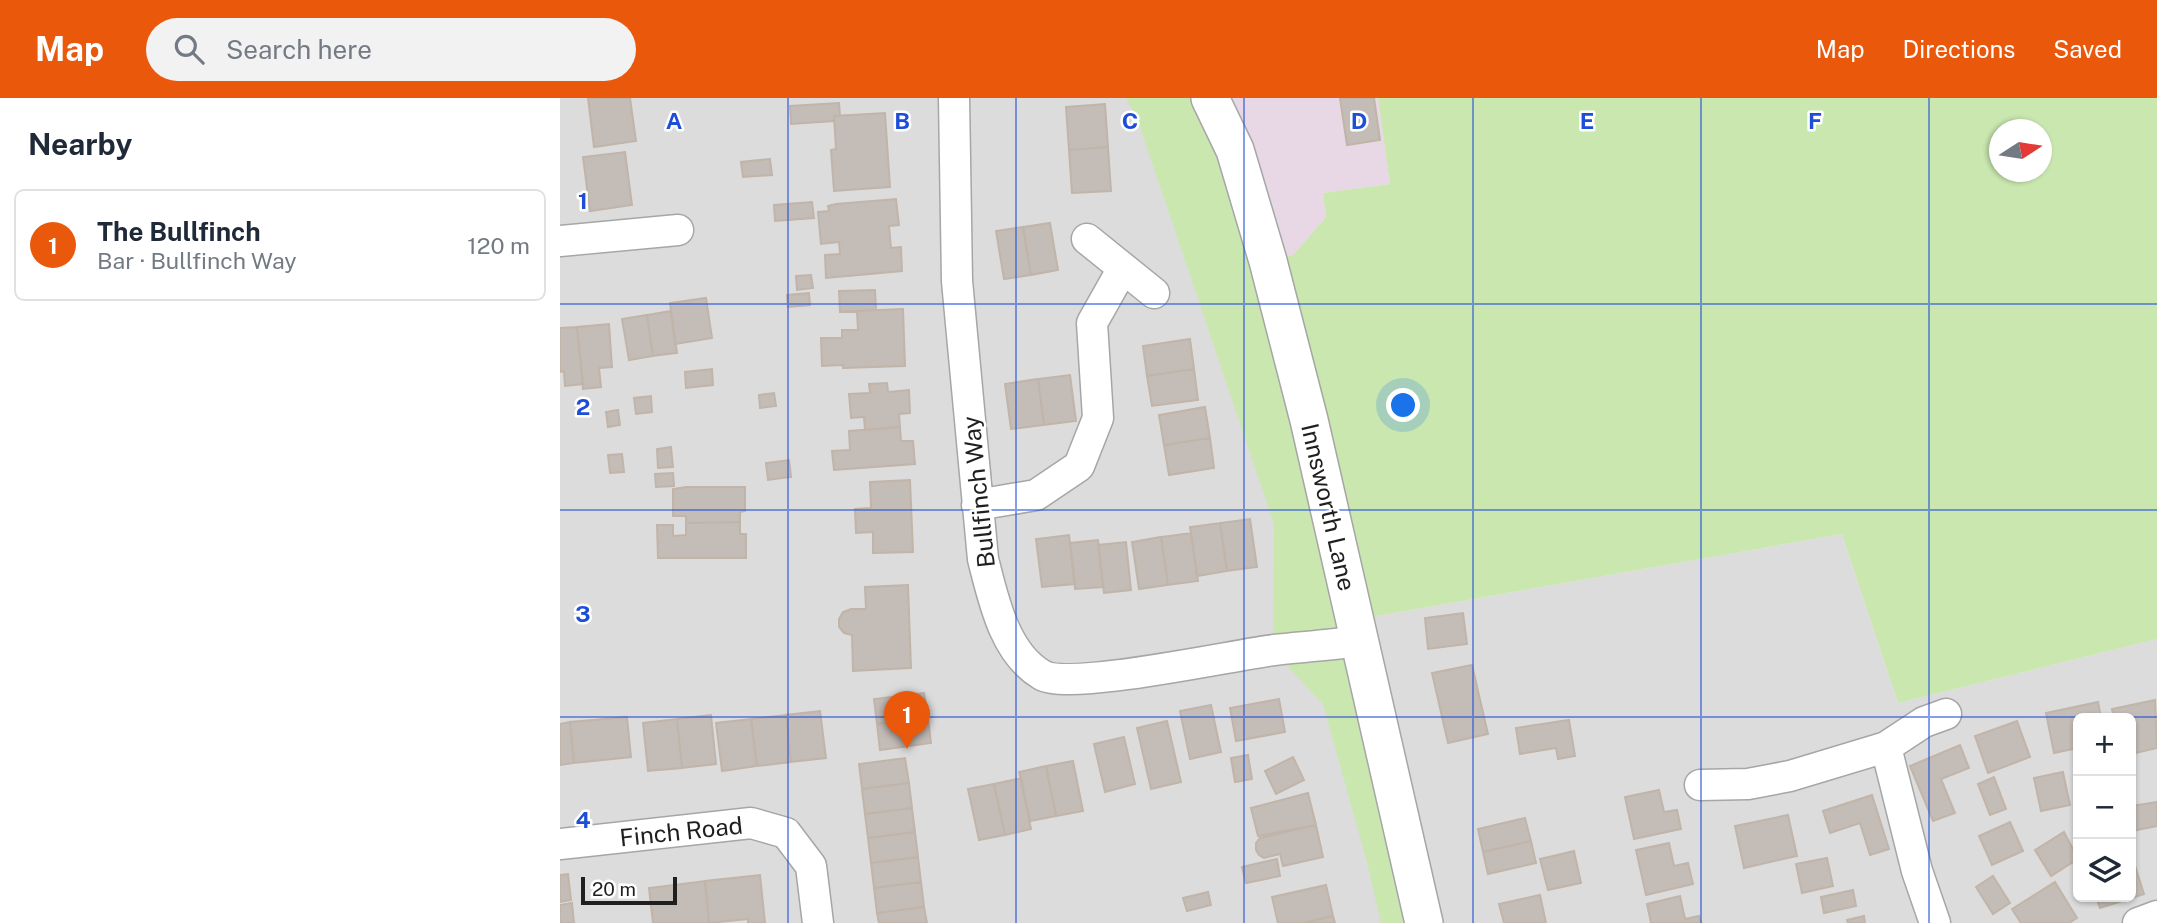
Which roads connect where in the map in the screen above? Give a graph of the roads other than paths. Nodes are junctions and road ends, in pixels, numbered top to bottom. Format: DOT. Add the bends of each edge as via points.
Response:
graph roads {
  1 [pos="954,98"];
  2 [pos="1210,98"];
  3 [pos="678,230"];
  4 [pos="1087,239"];
  5 [pos="560,241"];
  6 [pos="1124,268"];
  7 [pos="1154,293"];
  8 [pos="978,505"];
  9 [pos="1359,641"];
  10 [pos="1946,714"];
  11 [pos="1886,747"];
  12 [pos="1700,785"];
  13 [pos="560,844"];
  14 [pos="2157,916"];
  15 [pos="818,923"];
  16 [pos="1424,923"];
  17 [pos="1935,923"];
  18 [pos="2137,923"];
  1 -- 8 [label="street, Bullfinch Way" via="957,281"];
  2 -- 9 [label="street, Innsworth Lane" via="1235,150 1268,261"];
  3 -- 5 [label="street"];
  4 -- 6 [label="street"];
  6 -- 7 [label="street"];
  6 -- 8 [label="street" via="1092,323 1098,418 1079,466 1037,495"];
  8 -- 9 [label="street, Bullfinch Way" via="983,559 993,598 1013,648 1043,676 1087,680"];
  9 -- 16 [label="street, Innsworth Lane"];
  10 -- 11 [label="street" via="1924,722"];
  11 -- 12 [label="street" via="1768,781"];
  11 -- 17 [label="street"];
  13 -- 15 [label="street, Finch Road" via="751,823 786,833 811,866"];
  14 -- 18 [label="street"];
}
